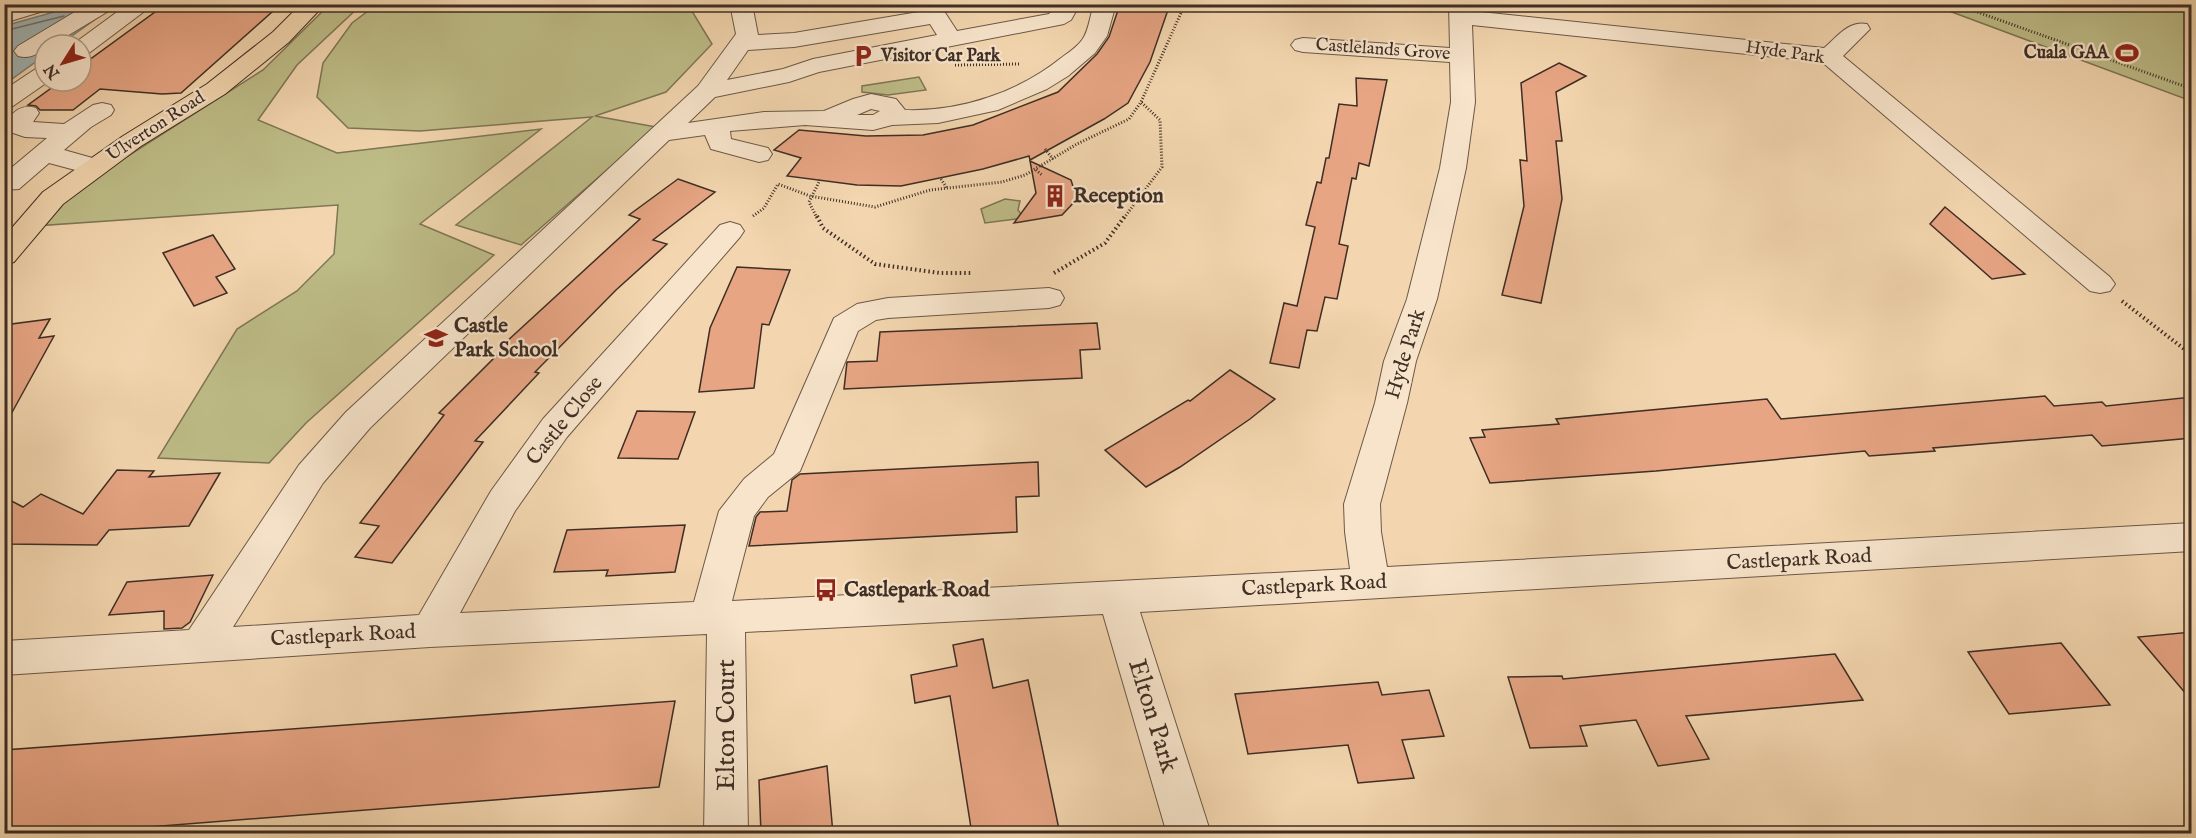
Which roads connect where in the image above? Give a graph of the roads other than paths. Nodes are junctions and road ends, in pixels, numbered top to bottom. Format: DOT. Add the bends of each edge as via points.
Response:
graph roads {
  1 [pos="42,4"];
  2 [pos="104,4"];
  3 [pos="143,4"];
  4 [pos="314,4"];
  5 [pos="741,4"];
  6 [pos="1069,4"];
  7 [pos="1105,4"];
  8 [pos="1461,11"];
  9 [pos="4,16"];
  10 [pos="1859,28"];
  11 [pos="93,39"];
  12 [pos="951,39"];
  13 [pos="741,43"];
  14 [pos="1303,45"];
  15 [pos="26,51"];
  16 [pos="1462,56"];
  17 [pos="1829,56"];
  18 [pos="33,81"];
  19 [pos="707,91"];
  20 [pos="4,101"];
  21 [pos="102,110"];
  22 [pos="27,112"];
  23 [pos="719,126"];
  24 [pos="70,132"];
  25 [pos="661,134"];
  26 [pos="44,154"];
  27 [pos="759,154"];
  28 [pos="94,167"];
  29 [pos="10,183"];
  30 [pos="730,231"];
  31 [pos="4,256"];
  32 [pos="2100,284"];
  33 [pos="1050,286"];
  34 [pos="2192,537"];
  35 [pos="1371,582"];
  36 [pos="1117,598"];
  37 [pos="717,617"];
  38 [pos="430,631"];
  39 [pos="201,644"];
  40 [pos="4,658"];
  41 [pos="726,834"];
  42 [pos="1189,834"];
  1 -- 9 [label="street"];
  2 -- 15 [label="street"];
  3 -- 11 [label="street"];
  4 -- 28 [label="main road, Ulverton Road" via="281,37 216,89"];
  5 -- 13 [label="street" via="747,34"];
  6 -- 12 [label="street" via="1064,15 1056,19"];
  7 -- 23 [label="street" via="1094,41 1067,66 999,101 918,119 889,117 892,107 876,102 828,119 787,117"];
  8 -- 16 [label="street, Hyde Park"];
  8 -- 17 [label="street, Hyde Park"];
  10 -- 17 [label="street"];
  12 -- 13 [label="street" via="936,16 794,40"];
  12 -- 19 [label="street"];
  13 -- 19 [label="street"];
  14 -- 16 [label="street, Castlelands Grove"];
  16 -- 35 [label="street, Hyde Park" via="1463,102 1453,168 1422,299 1400,361 1362,504"];
  17 -- 32 [label="street, Hyde Park"];
  18 -- 20 [label="street"];
  19 -- 25 [label="street"];
  21 -- 24 [label="street"];
  22 -- 24 [label="street" via="18,123 20,127"];
  23 -- 25 [label="street"];
  23 -- 27 [label="street" via="720,144"];
  24 -- 26 [label="street"];
  25 -- 39 [label="street" via="358,420 310,474"];
  26 -- 28 [label="street"];
  26 -- 29 [label="street"];
  28 -- 31 [label="main road, Ulverton Road" via="54,198"];
  30 -- 38 [label="street, Castle Close" via="555,428 503,501"];
  33 -- 37 [label="street, Elton Court" via="868,311 845,325 788,462 756,488 737,511"];
  34 -- 35 [label="street, Castlepark Road"];
  35 -- 36 [label="street, Castlepark Road"];
  36 -- 37 [label="street, Castlepark Road"];
  36 -- 42 [label="street, Elton Park"];
  37 -- 38 [label="street, Castlepark Road"];
  37 -- 41 [label="street, Elton Court"];
  38 -- 39 [label="street, Castlepark Road"];
  39 -- 40 [label="street, Castlepark Road"];
}
